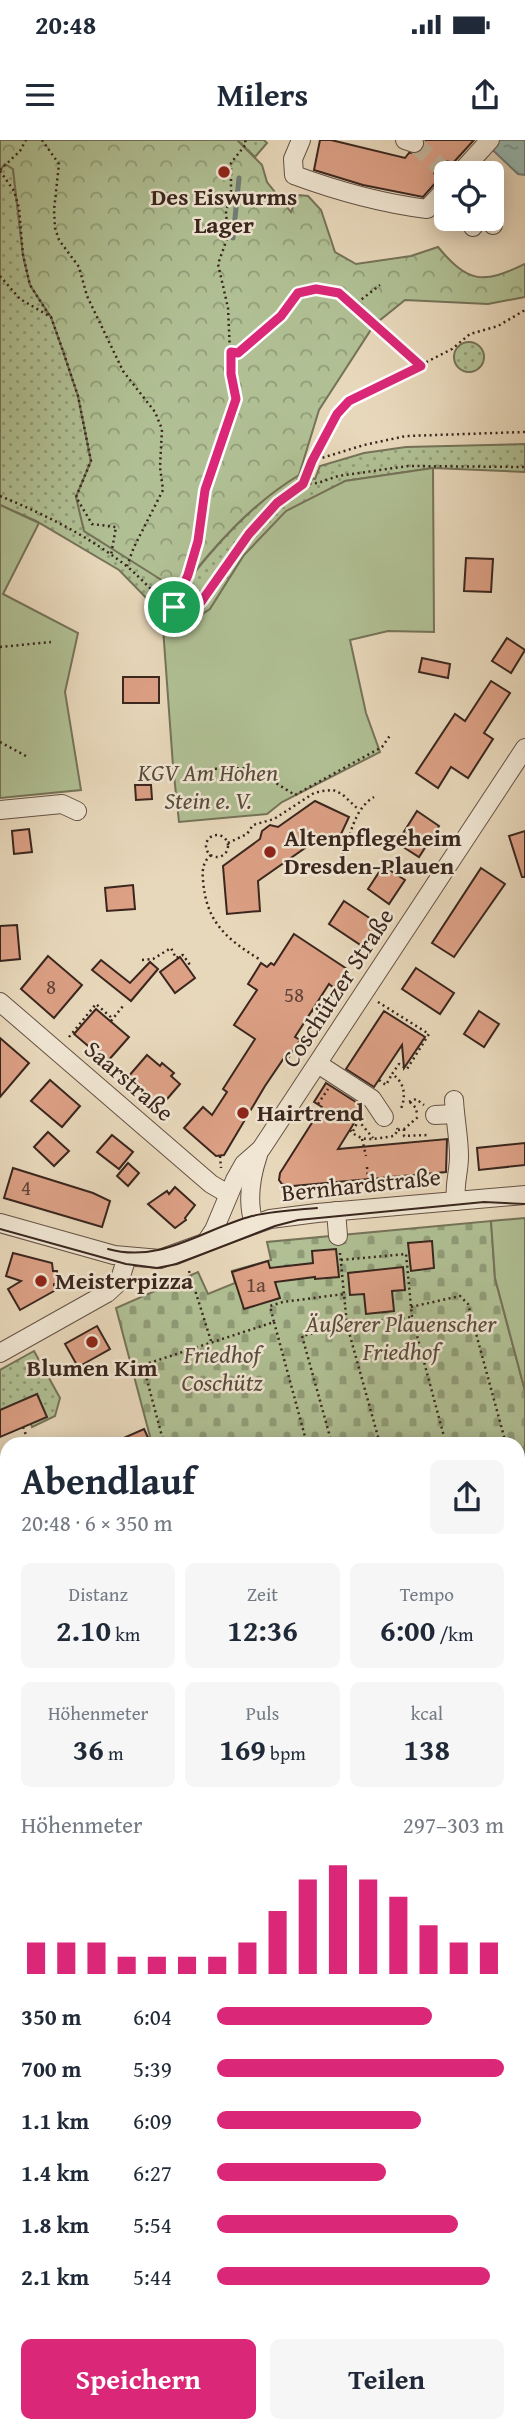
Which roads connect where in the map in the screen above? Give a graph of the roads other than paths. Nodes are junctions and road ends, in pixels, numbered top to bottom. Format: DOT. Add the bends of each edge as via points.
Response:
graph roads {
  1 [pos="301,140"];
  2 [pos="488,143"];
  3 [pos="468,161"];
  4 [pos="434,199"];
  5 [pos="525,748"];
  6 [pos="0,810"];
  7 [pos="76,811"];
  8 [pos="0,1002"];
  9 [pos="318,1064"];
  10 [pos="427,1116"];
  11 [pos="384,1117"];
  12 [pos="261,1149"];
  13 [pos="228,1194"];
  14 [pos="525,1195"];
  15 [pos="456,1200"];
  16 [pos="336,1211"];
  17 [pos="0,1223"];
  18 [pos="254,1224"];
  19 [pos="338,1236"];
  20 [pos="206,1242"];
  21 [pos="127,1257"];
  22 [pos="0,1353"];
  1 -- 4 [label="street" via="293,159 295,175 380,203 427,209"];
  2 -- 3 [label="street"];
  5 -- 9 [label="street, Coschützer Straße"];
  6 -- 7 [label="street" via="62,804"];
  8 -- 13 [label="street, Saarstraße"];
  9 -- 11 [label="street" via="372,1099"];
  9 -- 12 [label="street, Coschützer Straße"];
  10 -- 15 [label="street" via="454,1107 459,1155"];
  12 -- 13 [label="street, Coschützer Straße" via="244,1164"];
  12 -- 18 [label="street, Coschützer Straße" via="250,1184"];
  13 -- 20 [label="street, Coschützer Straße"];
  14 -- 15 [label="street, Bernhardstraße"];
  15 -- 16 [label="street, Bernhardstraße"];
  16 -- 18 [label="street, Bernhardstraße"];
  16 -- 19 [label="street"];
  17 -- 21 [label="street, Bernhardstraße"];
  18 -- 20 [label="street, Bernhardstraße"];
  20 -- 21 [label="street, Bernhardstraße" via="160,1259"];
  21 -- 22 [label="street" via="119,1282 107,1293"];
}
